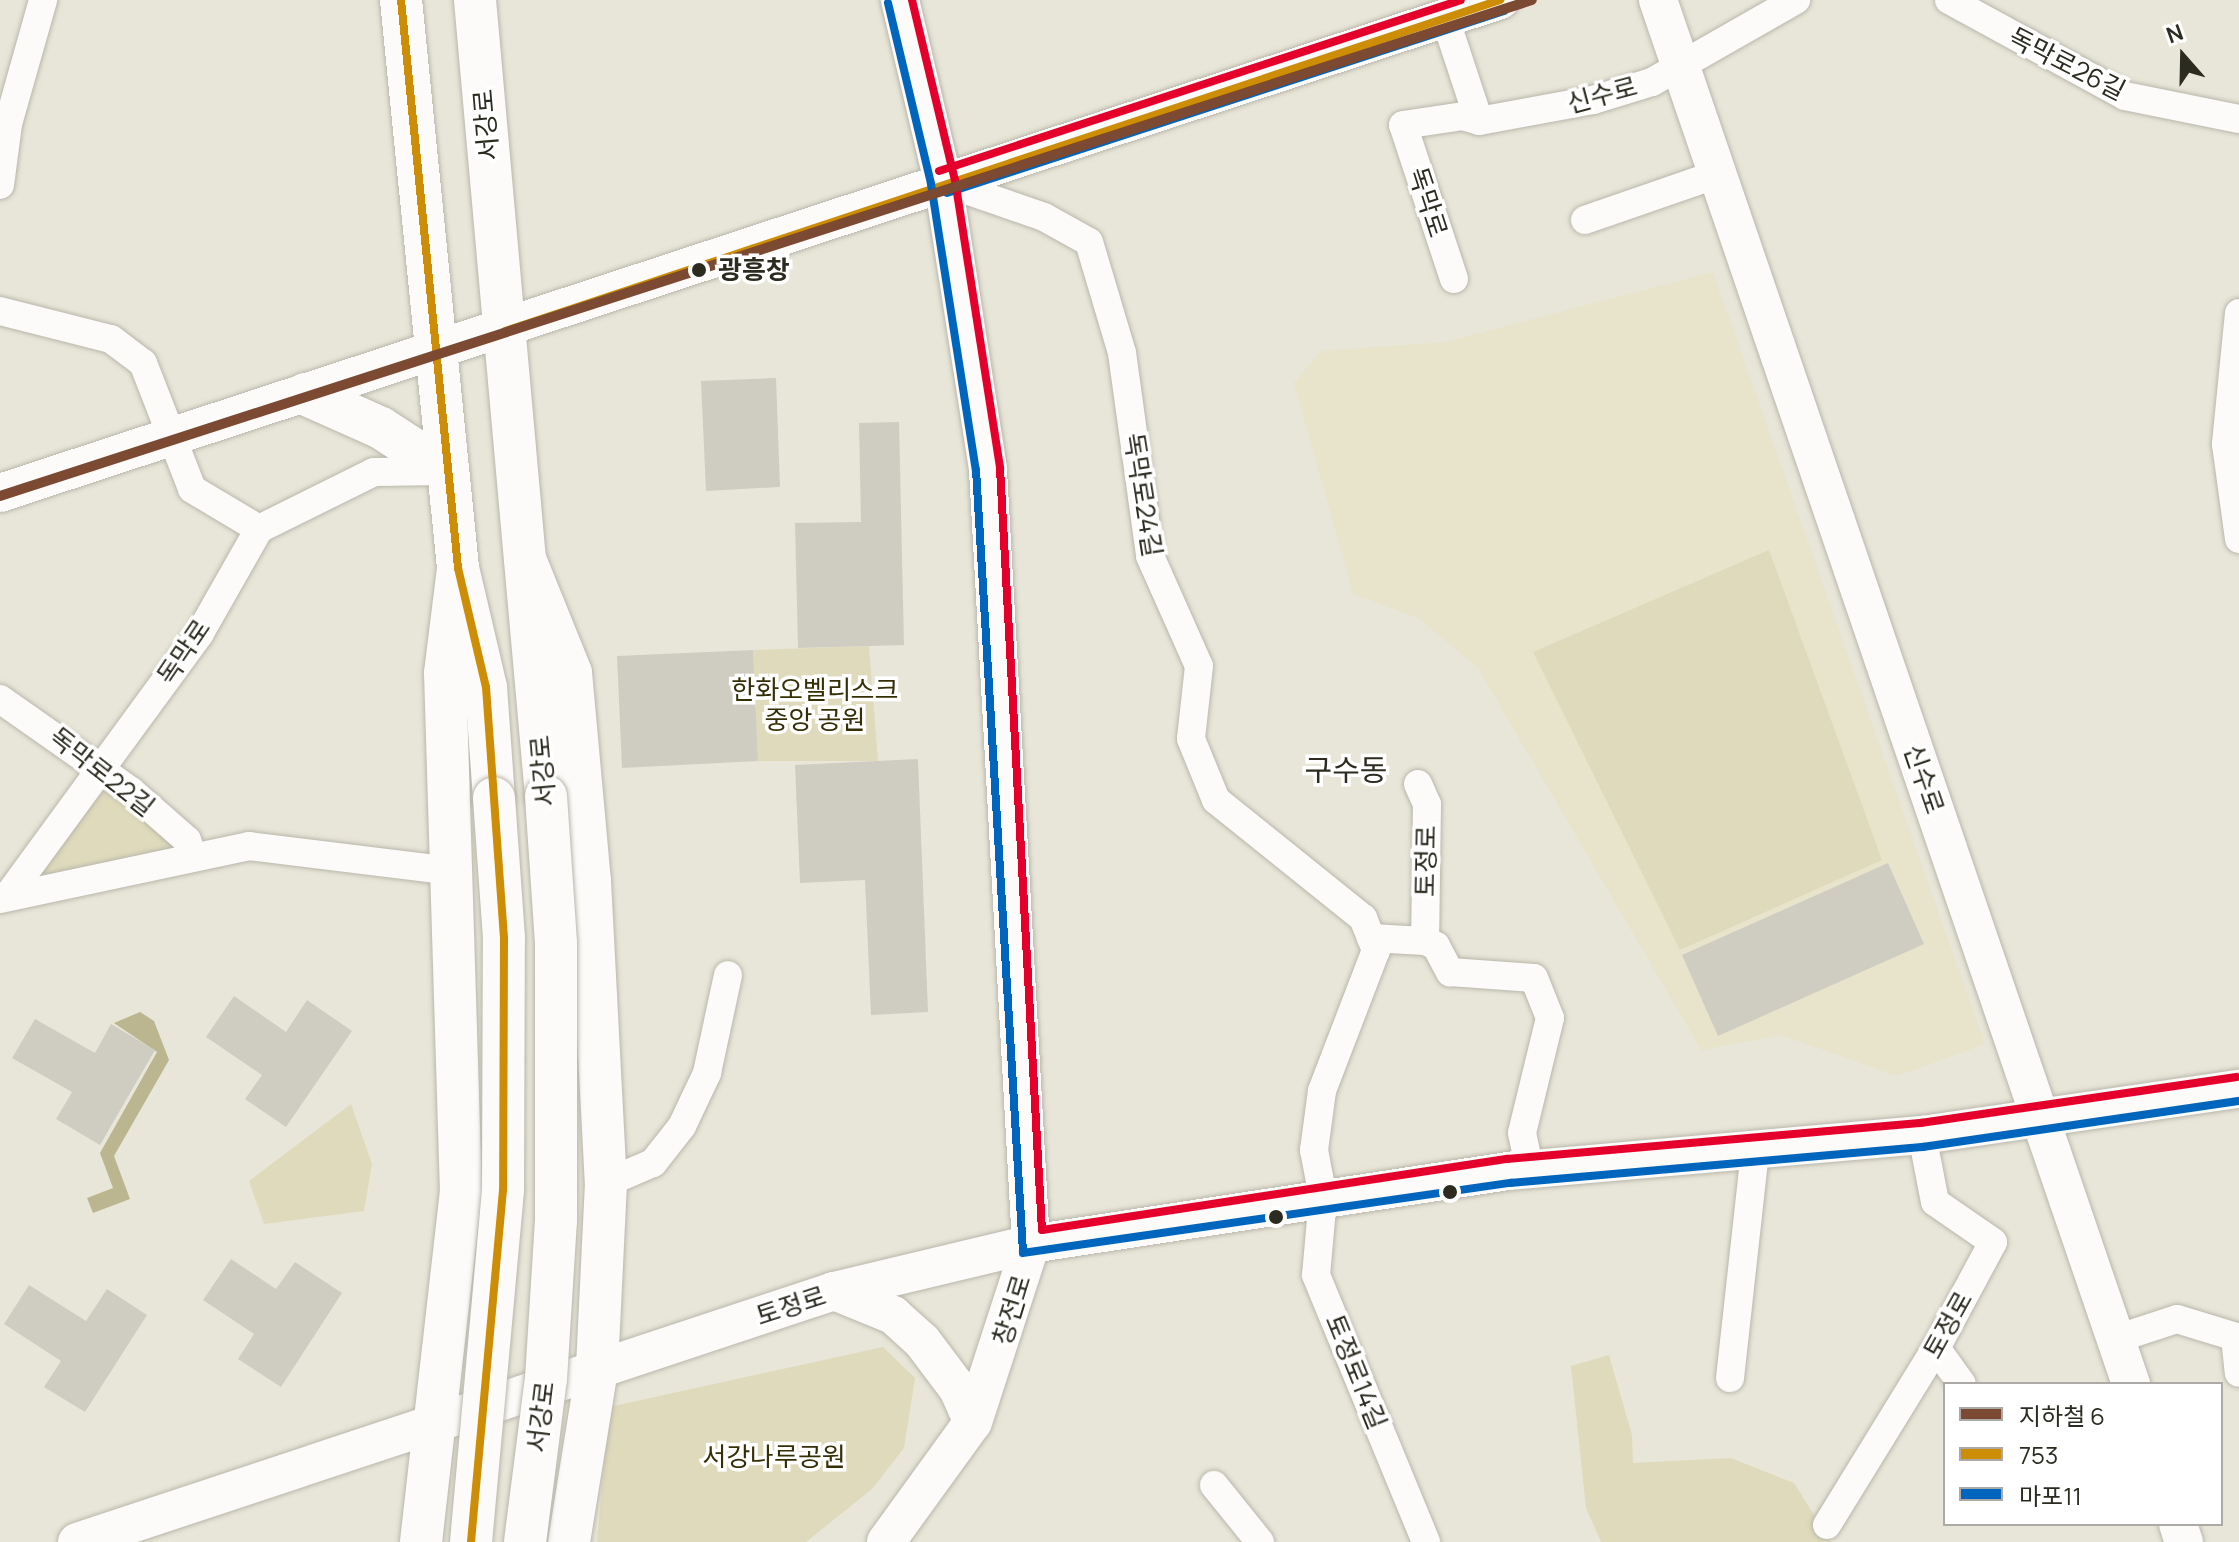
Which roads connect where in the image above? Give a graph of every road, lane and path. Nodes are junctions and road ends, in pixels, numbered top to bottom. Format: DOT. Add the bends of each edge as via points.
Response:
graph roads {
  1 [pos="43,0"];
  2 [pos="401,0"];
  3 [pos="475,0"];
  4 [pos="900,0"];
  5 [pos="1500,0"];
  6 [pos="1658,0"];
  7 [pos="1796,0"];
  8 [pos="1949,0"];
  9 [pos="1445,18"];
  10 [pos="1682,66"];
  11 [pos="5,113"];
  12 [pos="2239,119"];
  13 [pos="1479,121"];
  14 [pos="1721,173"];
  15 [pos="943,182"];
  16 [pos="0,185"];
  17 [pos="1585,220"];
  18 [pos="1454,279"];
  19 [pos="0,311"];
  20 [pos="2239,313"];
  21 [pos="505,331"];
  22 [pos="434,353"];
  23 [pos="305,394"];
  24 [pos="170,438"];
  25 [pos="447,471"];
  26 [pos="0,493"];
  27 [pos="259,529"];
  28 [pos="2239,539"];
  29 [pos="525,559"];
  30 [pos="458,568"];
  31 [pos="0,699"];
  32 [pos="100,769"];
  33 [pos="1418,784"];
  34 [pos="193,857"];
  35 [pos="453,871"];
  36 [pos="4,898"];
  37 [pos="1371,938"];
  38 [pos="1425,941"];
  39 [pos="728,975"];
  40 [pos="2239,1089"];
  41 [pos="2040,1120"];
  42 [pos="1922,1135"];
  43 [pos="1755,1153"];
  44 [pos="1530,1170"];
  45 [pos="606,1183"];
  46 [pos="1323,1197"];
  47 [pos="1031,1244"];
  48 [pos="834,1291"];
  49 [pos="2237,1338"];
  50 [pos="2116,1339"];
  51 [pos="1936,1348"];
  52 [pos="597,1369"];
  53 [pos="2239,1373"];
  54 [pos="1730,1378"];
  55 [pos="1961,1382"];
  56 [pos="2130,1382"];
  57 [pos="973,1422"];
  58 [pos="436,1423"];
  59 [pos="1214,1485"];
  60 [pos="1827,1525"];
  61 [pos="77,1542"];
  62 [pos="421,1542"];
  63 [pos="471,1542"];
  64 [pos="525,1542"];
  65 [pos="569,1542"];
  66 [pos="886,1542"];
  67 [pos="1260,1542"];
  68 [pos="1426,1542"];
  1 -- 11 [label="street"];
  2 -- 22 [label="main road, 서강로"];
  3 -- 21 [label="main road, 서강로"];
  4 -- 15 [label="main road, 창전로"];
  5 -- 9 [label="main road"];
  6 -- 10 [label="main road, 신수로"];
  7 -- 10 [label="street, 신수로"];
  8 -- 12 [label="street, 독막로26길" via="2125,96"];
  9 -- 13 [label="street"];
  9 -- 15 [label="main road"];
  10 -- 13 [label="street, 신수로" via="1593,100"];
  10 -- 14 [label="main road, 신수로"];
  11 -- 16 [label="street"];
  13 -- 18 [label="street, 독막로" via="1463,116 1403,125"];
  14 -- 17 [label="street"];
  14 -- 41 [label="main road, 신수로"];
  15 -- 21 [label="main road"];
  15 -- 37 [label="street, 독막로24길" via="1044,217 1089,242 1122,353 1150,556 1199,666 1191,739 1216,800 1363,918"];
  15 -- 47 [label="main road, 창전로" via="988,469"];
  19 -- 24 [label="street" via="111,339 143,363"];
  20 -- 28 [label="street" via="2226,444"];
  21 -- 22 [label="main road"];
  21 -- 29 [label="main road, 서강로"];
  22 -- 23 [label="main road"];
  22 -- 25 [label="main road, 서강로"];
  23 -- 24 [label="main road"];
  23 -- 25 [label="main road" via="381,428"];
  24 -- 26 [label="main road"];
  24 -- 27 [label="street" via="192,489"];
  25 -- 27 [label="street" via="374,472"];
  25 -- 30 [label="main road, 서강로"];
  27 -- 32 [label="street, 독막로" via="200,633"];
  29 -- 45 [label="main road" via="571,673 590,881"];
  29 -- 64 [label="main road, 서강로, bridge" via="557,958 556,1220 546,1379"];
  30 -- 35 [label="main road" via="445,673"];
  30 -- 63 [label="main road, 서강로, bridge" via="486,687 504,953 503,1190"];
  31 -- 32 [label="street, 독막로22길"];
  32 -- 34 [label="street, 독막로22길" via="187,840"];
  32 -- 36 [label="street, 독막로"];
  33 -- 38 [label="street, 토정로" via="1427,804"];
  34 -- 35 [label="street" via="249,846"];
  34 -- 36 [label="street"];
  35 -- 58 [label="main road" via="461,1193"];
  37 -- 38 [label="street"];
  37 -- 46 [label="street" via="1376,950 1322,1091 1314,1150"];
  38 -- 44 [label="street" via="1436,946 1450,972 1534,978 1550,1018 1522,1133"];
  39 -- 45 [label="street" via="707,1073 682,1126 653,1163"];
  40 -- 41 [label="main road, 토정로"];
  41 -- 42 [label="main road, 토정로"];
  41 -- 50 [label="main road, 신수로"];
  42 -- 43 [label="main road, 토정로"];
  42 -- 51 [label="street, 토정로" via="1935,1202 1993,1242"];
  43 -- 44 [label="main road, 토정로"];
  43 -- 54 [label="street"];
  44 -- 46 [label="main road, 토정로"];
  45 -- 52 [label="main road"];
  46 -- 47 [label="main road, 토정로"];
  46 -- 68 [label="street, 토정로14길" via="1316,1275"];
  47 -- 48 [label="main road, 토정로"];
  47 -- 57 [label="main road, 창전로"];
  48 -- 52 [label="main road, 토정로"];
  48 -- 57 [label="main road" via="893,1315 922,1341 958,1389"];
  49 -- 50 [label="street" via="2177,1319"];
  49 -- 53 [label="street"];
  50 -- 56 [label="main road, 신수로"];
  51 -- 55 [label="street"];
  51 -- 60 [label="street, 토정로"];
  52 -- 58 [label="main road, 토정로"];
  52 -- 65 [label="main road"];
  57 -- 66 [label="main road, 창전로"];
  58 -- 61 [label="main road, 토정로"];
  58 -- 62 [label="main road"];
  59 -- 67 [label="street"];
}
